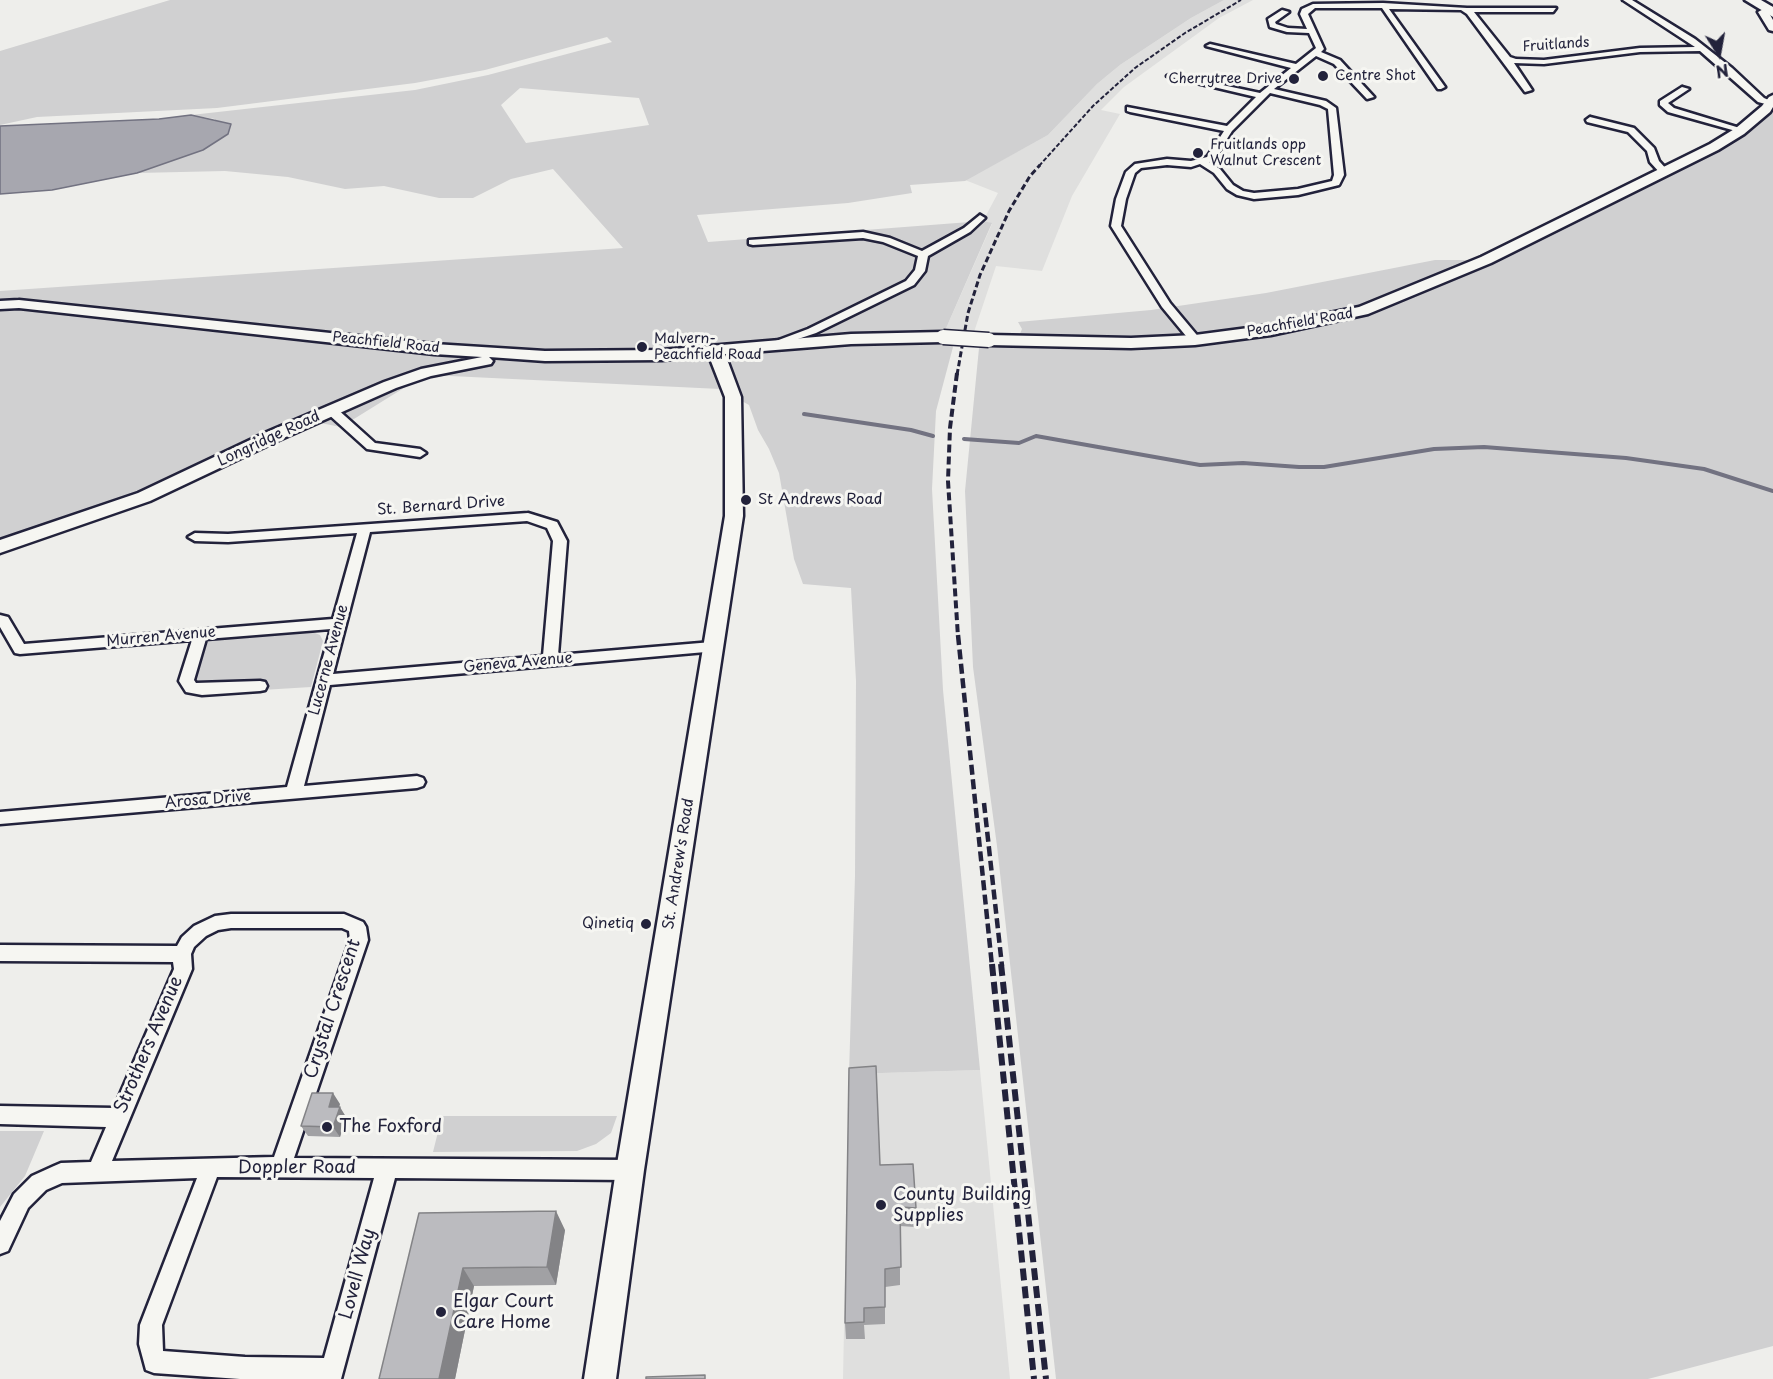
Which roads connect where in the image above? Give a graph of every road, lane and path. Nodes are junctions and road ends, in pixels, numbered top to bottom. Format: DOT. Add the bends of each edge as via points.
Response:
graph roads {
  1 [pos="1627,0"];
  2 [pos="1752,0"];
  3 [pos="1350,2"];
  4 [pos="1431,3"];
  5 [pos="1383,5"];
  6 [pos="1466,10"];
  7 [pos="1553,10"];
  8 [pos="1771,11"];
  9 [pos="1284,15"];
  10 [pos="1773,28"];
  11 [pos="1311,31"];
  12 [pos="1210,46"];
  13 [pos="1702,49"];
  14 [pos="1316,53"];
  15 [pos="1507,58"];
  16 [pos="1296,67"];
  17 [pos="1171,76"];
  18 [pos="1441,87"];
  19 [pos="1528,90"];
  20 [pos="1666,90"];
  21 [pos="1265,93"];
  22 [pos="1370,97"];
  23 [pos="1652,100"];
  24 [pos="1772,101"];
  25 [pos="1663,103"];
  26 [pos="1130,109"];
  27 [pos="1590,120"];
  28 [pos="1228,129"];
  29 [pos="1740,131"];
  30 [pos="1202,162"];
  31 [pos="1664,172"];
  32 [pos="980,218"];
  33 [pos="753,242"];
  34 [pos="923,255"];
  35 [pos="0,305"];
  36 [pos="1194,340"];
  37 [pos="774,344"];
  38 [pos="715,350"];
  39 [pos="545,356"];
  40 [pos="331,410"];
  41 [pos="420,453"];
  42 [pos="365,527"];
  43 [pos="195,537"];
  44 [pos="0,547"];
  45 [pos="0,621"];
  46 [pos="339,623"];
  47 [pos="201,633"];
  48 [pos="712,647"];
  49 [pos="550,660"];
  50 [pos="325,680"];
  51 [pos="260,686"];
  52 [pos="417,782"];
  53 [pos="294,792"];
  54 [pos="0,818"];
  55 [pos="0,953"];
  56 [pos="182,954"];
  57 [pos="0,1115"];
  58 [pos="118,1118"];
  59 [pos="211,1167"];
  60 [pos="280,1168"];
  61 [pos="387,1169"];
  62 [pos="630,1170"];
  63 [pos="97,1172"];
  64 [pos="0,1243"];
  65 [pos="331,1374"];
  66 [pos="600,1379"];
  1 -- 13 [label="street"];
  2 -- 8 [label="highway"];
  3 -- 5 [label="street"];
  3 -- 11 [label="street" via="1305,10"];
  4 -- 5 [label="street"];
  4 -- 6 [label="street"];
  5 -- 18 [label="street"];
  6 -- 7 [label="street"];
  6 -- 15 [label="street, Fruitlands"];
  8 -- 10 [label="street" via="1763,12"];
  9 -- 11 [label="street" via="1271,21 1273,25"];
  11 -- 14 [label="street" via="1320,49"];
  12 -- 16 [label="street"];
  13 -- 15 [label="street, Fruitlands" via="1640,50 1544,62"];
  13 -- 24 [label="street" via="1761,100"];
  14 -- 16 [label="street"];
  14 -- 22 [label="street" via="1337,62"];
  15 -- 19 [label="street"];
  16 -- 21 [label="street"];
  17 -- 21 [label="street"];
  20 -- 25 [label="street" via="1682,91"];
  21 -- 28 [label="street"];
  21 -- 30 [label="street" via="1323,102 1332,108 1336,183 1254,196 1230,188 1217,171"];
  23 -- 25 [label="street"];
  24 -- 29 [label="street, Peachfield Road"];
  25 -- 29 [label="street" via="1671,110"];
  26 -- 28 [label="street"];
  27 -- 31 [label="street" via="1631,130 1647,144"];
  28 -- 30 [label="street" via="1210,159"];
  29 -- 31 [label="street, Peachfield Road"];
  30 -- 36 [label="street" via="1137,166 1121,199 1116,226 1166,305"];
  31 -- 36 [label="street, Peachfield Road" via="1486,260 1363,311 1271,330"];
  32 -- 34 [label="street"];
  33 -- 34 [label="street" via="863,235"];
  34 -- 37 [label="street, Peachfield Road" via="920,271 910,283"];
  35 -- 39 [label="street, Peachfield Road" via="434,349"];
  36 -- 37 [label="street, Peachfield Road, bridge" via="1131,344 943,337"];
  37 -- 38 [label="street, Peachfield Road"];
  38 -- 39 [label="street, Peachfield Road" via="662,355"];
  38 -- 48 [label="street, St. Andrew's Road" via="733,396 734,516"];
  39 -- 40 [label="street, Longridge Road" via="491,360 427,372"];
  40 -- 41 [label="street" via="371,446"];
  40 -- 44 [label="street, Longridge Road" via="144,497"];
  42 -- 43 [label="street, St. Bernard Drive"];
  42 -- 46 [label="street, Lucerne Avenue"];
  42 -- 49 [label="street, St. Bernard Drive" via="528,517 552,525 560,541"];
  45 -- 47 [label="street, Murren Avenue" via="3,620 20,649"];
  46 -- 47 [label="street, Murren Avenue"];
  46 -- 50 [label="street, Lucerne Avenue"];
  47 -- 51 [label="street" via="186,681 191,688"];
  48 -- 49 [label="street, Geneva Avenue"];
  48 -- 62 [label="street, St. Andrew's Road"];
  49 -- 50 [label="street, Geneva Avenue"];
  50 -- 53 [label="street, Lucerne Avenue"];
  52 -- 53 [label="street, Arosa Drive"];
  53 -- 54 [label="street, Arosa Drive"];
  55 -- 56 [label="street, Strothers Avenue"];
  56 -- 58 [label="street, Strothers Avenue" via="183,969"];
  56 -- 60 [label="street, Crystal Crescent" via="188,942 215,923 344,921 357,927 358,940"];
  57 -- 58 [label="street"];
  58 -- 63 [label="street, Strothers Avenue"];
  59 -- 60 [label="street, Doppler Road"];
  59 -- 63 [label="street, Doppler Road"];
  59 -- 65 [label="street" via="151,1325 154,1362"];
  60 -- 61 [label="street, Doppler Road"];
  61 -- 62 [label="street, Doppler Road"];
  61 -- 65 [label="street, Lovell Way"];
  62 -- 66 [label="street, St. Andrew's Road"];
  63 -- 64 [label="street, Doppler Road" via="61,1173 39,1183 21,1201"];
}
